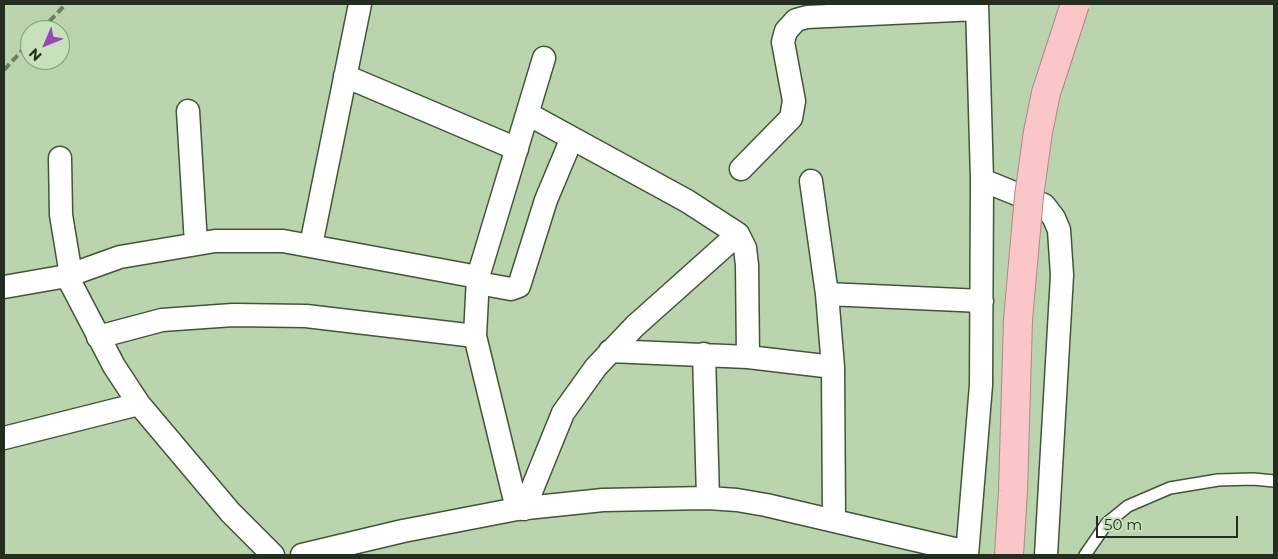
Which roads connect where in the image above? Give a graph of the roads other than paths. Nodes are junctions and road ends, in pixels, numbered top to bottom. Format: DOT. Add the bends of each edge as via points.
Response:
graph roads {
  1 [pos="360,4"];
  2 [pos="1075,4"];
  3 [pos="977,6"];
  4 [pos="544,58"];
  5 [pos="345,76"];
  6 [pos="188,112"];
  7 [pos="528,114"];
  8 [pos="572,138"];
  9 [pos="517,149"];
  10 [pos="60,158"];
  11 [pos="741,169"];
  12 [pos="810,180"];
  13 [pos="982,180"];
  14 [pos="738,234"];
  15 [pos="196,244"];
  16 [pos="311,245"];
  17 [pos="69,276"];
  18 [pos="478,280"];
  19 [pos="4,287"];
  20 [pos="828,294"];
  21 [pos="982,301"];
  22 [pos="475,336"];
  23 [pos="98,337"];
  24 [pos="610,351"];
  25 [pos="704,354"];
  26 [pos="748,357"];
  27 [pos="833,367"];
  28 [pos="139,404"];
  29 [pos="4,438"];
  30 [pos="1274,481"];
  31 [pos="708,498"];
  32 [pos="520,509"];
  33 [pos="834,520"];
  34 [pos="967,554"];
  35 [pos="273,555"];
  36 [pos="302,555"];
  37 [pos="1009,555"];
  38 [pos="1046,555"];
  39 [pos="1085,555"];
  1 -- 5 [label="street"];
  2 -- 37 [label="highway, bridge" via="1046,93 1029,196 1018,320"];
  3 -- 11 [label="street" via="796,20 786,31 783,42 794,101 791,118"];
  3 -- 13 [label="street"];
  4 -- 7 [label="street"];
  5 -- 9 [label="street"];
  5 -- 16 [label="street"];
  6 -- 15 [label="street"];
  7 -- 8 [label="street"];
  7 -- 9 [label="street"];
  8 -- 14 [label="street"];
  8 -- 18 [label="street" via="549,194 519,286 511,289"];
  9 -- 18 [label="street"];
  10 -- 17 [label="street" via="60,208"];
  12 -- 20 [label="street"];
  13 -- 21 [label="street"];
  13 -- 38 [label="street" via="1044,205 1059,230 1062,275"];
  14 -- 24 [label="street"];
  14 -- 26 [label="street" via="745,248 747,265"];
  15 -- 16 [label="street" via="284,241"];
  15 -- 17 [label="street" via="120,257"];
  16 -- 18 [label="street"];
  17 -- 19 [label="street"];
  17 -- 23 [label="street"];
  18 -- 22 [label="street"];
  20 -- 21 [label="street"];
  20 -- 27 [label="street"];
  21 -- 34 [label="street" via="981,385"];
  22 -- 23 [label="street" via="306,316 233,315 162,320"];
  22 -- 32 [label="street"];
  23 -- 28 [label="street"];
  24 -- 25 [label="street"];
  24 -- 32 [label="street" via="563,413"];
  25 -- 26 [label="street"];
  25 -- 31 [label="street"];
  26 -- 27 [label="street"];
  27 -- 33 [label="street"];
  28 -- 29 [label="street"];
  28 -- 35 [label="street" via="235,517"];
  30 -- 39 [label="lane" via="1253,478 1218,480 1170,488 1128,506 1107,523"];
  31 -- 32 [label="street" via="603,500"];
  31 -- 33 [label="street" via="737,500"];
  32 -- 36 [label="street" via="403,531"];
  33 -- 34 [label="street"];
}
